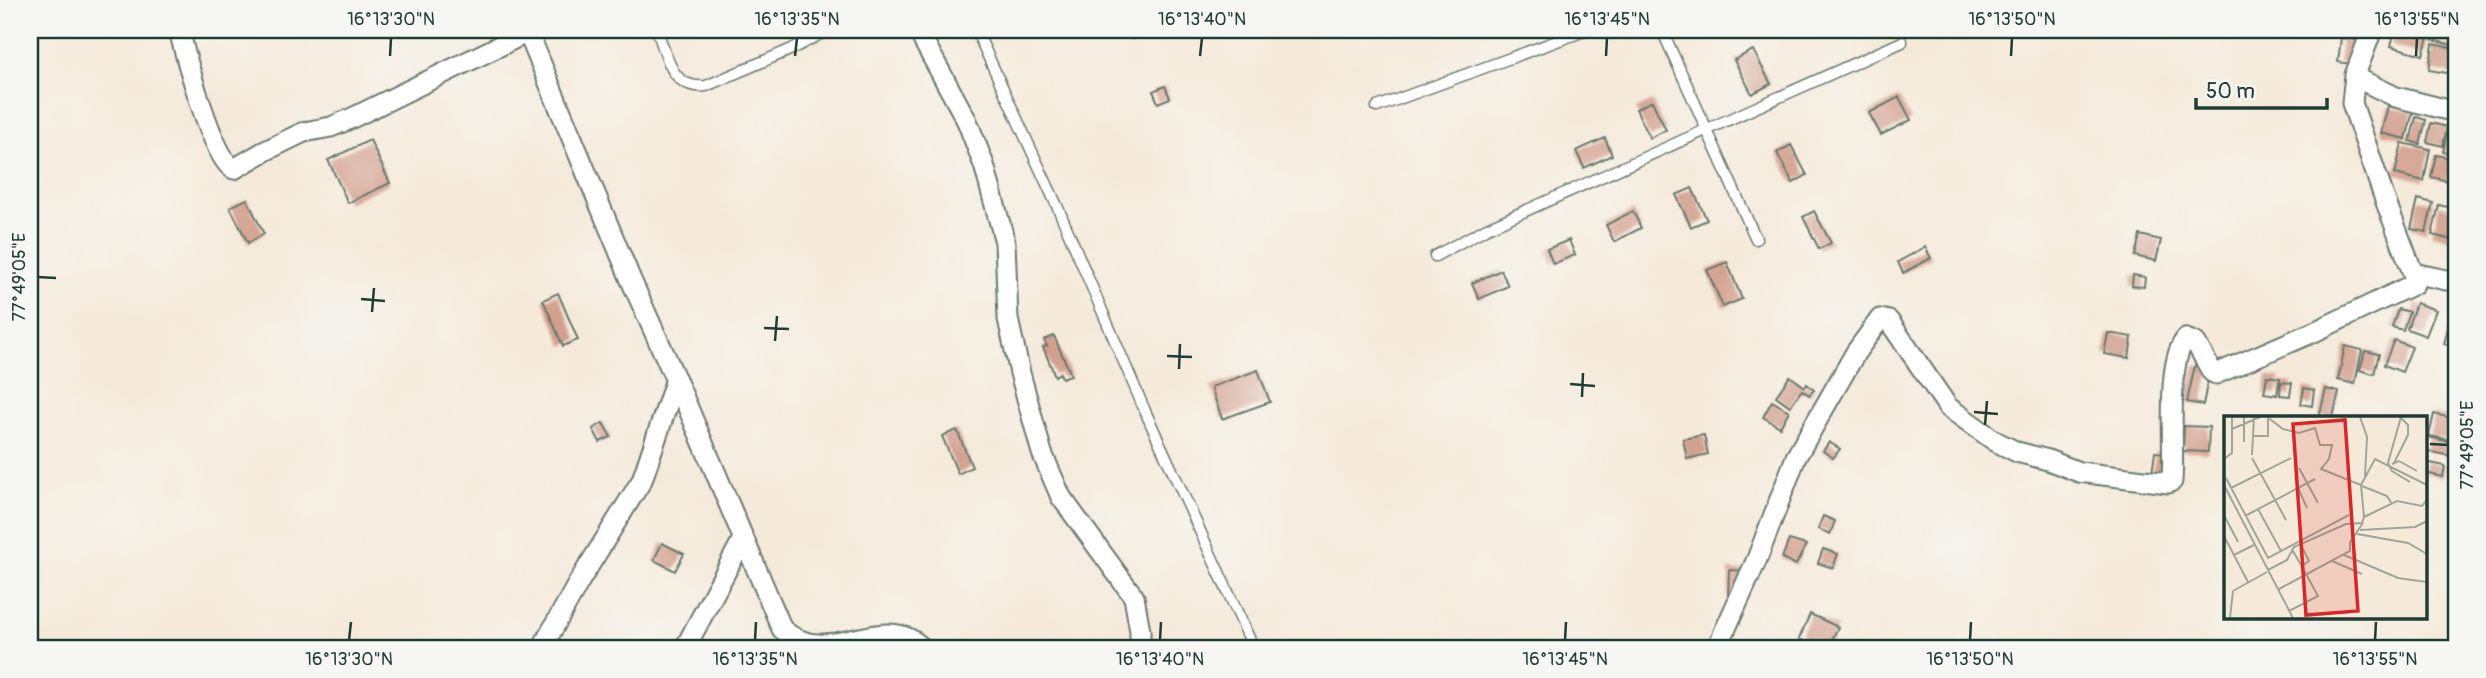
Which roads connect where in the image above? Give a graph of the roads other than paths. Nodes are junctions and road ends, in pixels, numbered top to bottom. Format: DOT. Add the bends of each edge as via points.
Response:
graph roads {
  1 [pos="179,30"];
  2 [pos="657,30"];
  3 [pos="828,30"];
  4 [pos="920,30"];
  5 [pos="976,30"];
  6 [pos="1587,30"];
  7 [pos="1662,30"];
  8 [pos="2372,30"];
  9 [pos="530,33"];
  10 [pos="1902,42"];
  11 [pos="2355,77"];
  12 [pos="1377,107"];
  13 [pos="2456,112"];
  14 [pos="1708,130"];
  15 [pos="1756,239"];
  16 [pos="1435,256"];
  17 [pos="2413,272"];
  18 [pos="2456,282"];
  19 [pos="676,379"];
  20 [pos="743,539"];
  21 [pos="1250,639"];
  22 [pos="542,648"];
  23 [pos="685,648"];
  24 [pos="922,648"];
  25 [pos="1140,648"];
  26 [pos="1717,648"];
  1 -- 9 [label="street" via="210,131 227,165 234,169 304,132 350,119"];
  2 -- 3 [label="lane" via="680,81 697,87"];
  4 -- 25 [label="street" via="984,165 1005,242 1008,319 1042,453 1062,497 1134,597"];
  5 -- 21 [label="lane"];
  6 -- 12 [label="lane"];
  7 -- 14 [label="lane"];
  8 -- 11 [label="street"];
  9 -- 19 [label="street"];
  10 -- 14 [label="lane"];
  11 -- 13 [label="street" via="2396,97"];
  11 -- 17 [label="street" via="2352,103"];
  14 -- 15 [label="lane"];
  14 -- 16 [label="lane" via="1487,228"];
  17 -- 18 [label="street"];
  17 -- 26 [label="street" via="2414,284 2402,291 2216,374 2196,343 2183,342 2172,404 2173,467 2168,483 2080,472 1995,441 1948,407 1889,321 1880,320 1843,373 1796,457 1758,559"];
  19 -- 20 [label="street"];
  19 -- 22 [label="street" via="642,480"];
  20 -- 23 [label="street"];
  20 -- 24 [label="street" via="782,629 793,639 829,645 902,635"];
}
